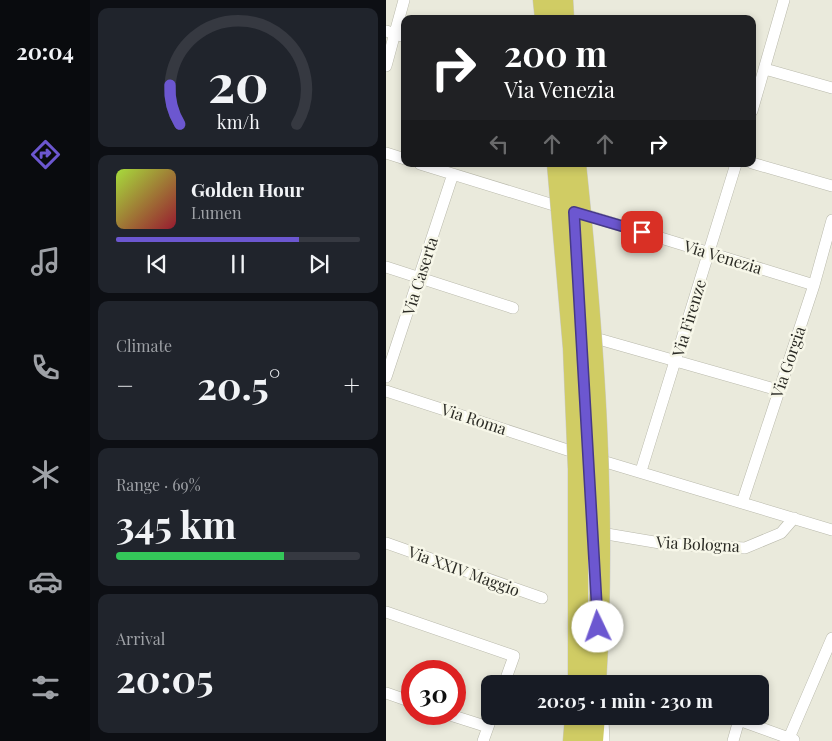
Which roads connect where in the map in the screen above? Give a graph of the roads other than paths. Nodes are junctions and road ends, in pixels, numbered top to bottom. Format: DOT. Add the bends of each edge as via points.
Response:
graph roads {
  1 [pos="404,0"];
  2 [pos="545,0"];
  3 [pos="563,0"];
  4 [pos="784,0"];
  5 [pos="544,15"];
  6 [pos="547,15"];
  7 [pos="564,15"];
  8 [pos="396,34"];
  9 [pos="386,66"];
  10 [pos="765,69"];
  11 [pos="832,88"];
  12 [pos="756,98"];
  13 [pos="386,153"];
  14 [pos="401,158"];
  15 [pos="756,164"];
  16 [pos="430,167"];
  17 [pos="557,167"];
  18 [pos="566,167"];
  19 [pos="576,167"];
  20 [pos="735,167"];
  21 [pos="454,174"];
  22 [pos="832,186"];
  23 [pos="574,212"];
  24 [pos="832,220"];
  25 [pos="710,252"];
  26 [pos="386,267"];
  27 [pos="420,278"];
  28 [pos="814,285"];
  29 [pos="513,308"];
  30 [pos="582,334"];
  31 [pos="676,360"];
  32 [pos="386,377"];
  33 [pos="778,390"];
  34 [pos="386,391"];
  35 [pos="589,457"];
  36 [pos="641,472"];
  37 [pos="742,504"];
  38 [pos="794,518"];
  39 [pos="832,530"];
  40 [pos="593,532"];
  41 [pos="386,543"];
  42 [pos="542,598"];
  43 [pos="386,612"];
  44 [pos="832,638"];
  45 [pos="507,675"];
  46 [pos="578,675"];
  47 [pos="596,675"];
  48 [pos="601,675"];
  49 [pos="386,693"];
  50 [pos="401,698"];
  51 [pos="466,718"];
  52 [pos="481,720"];
  53 [pos="489,725"];
  54 [pos="574,725"];
  55 [pos="594,725"];
  56 [pos="603,725"];
  57 [pos="792,740"];
  58 [pos="483,741"];
  59 [pos="573,741"];
  60 [pos="593,741"];
  61 [pos="604,741"];
  62 [pos="733,741"];
  1 -- 8 [label="street"];
  2 -- 5 [label="highway"];
  2 -- 6 [label="street"];
  3 -- 7 [label="highway"];
  4 -- 10 [label="street"];
  8 -- 9 [label="street"];
  10 -- 11 [label="street"];
  10 -- 12 [label="street"];
  13 -- 14 [label="street"];
  15 -- 22 [label="street"];
  16 -- 21 [label="street, Via Venezia"];
  17 -- 46 [label="highway, bridge" via="573,348 577,441"];
  18 -- 23 [label="street"];
  19 -- 47 [label="highway, bridge" via="596,402 599,555"];
  20 -- 25 [label="street, Via Firenze"];
  21 -- 23 [label="street, Via Venezia"];
  21 -- 27 [label="street, Via Caserta"];
  23 -- 25 [label="street, Via Venezia"];
  23 -- 30 [label="street"];
  24 -- 28 [label="street, Via Gorgia"];
  25 -- 28 [label="street, Via Venezia"];
  25 -- 31 [label="street, Via Firenze"];
  26 -- 27 [label="street"];
  27 -- 29 [label="street"];
  27 -- 32 [label="street, Via Caserta"];
  28 -- 33 [label="street, Via Gorgia"];
  30 -- 31 [label="street"];
  30 -- 35 [label="street"];
  31 -- 33 [label="street"];
  31 -- 36 [label="street, Via Firenze"];
  33 -- 37 [label="street, Via Gorgia"];
  34 -- 35 [label="street, Via Roma"];
  35 -- 36 [label="street, Via Roma"];
  35 -- 40 [label="street"];
  36 -- 37 [label="street, Via Roma"];
  37 -- 38 [label="street, Via Roma"];
  38 -- 39 [label="street, Via Roma"];
  38 -- 40 [label="street, Via Bologna" via="781,533 745,548 666,544"];
  40 -- 48 [label="street"];
  41 -- 42 [label="street, Via XXIV Maggio"];
  43 -- 45 [label="street" via="514,656"];
  44 -- 57 [label="street"];
  49 -- 50 [label="street"];
  51 -- 52 [label="street"];
  53 -- 58 [label="street"];
  54 -- 59 [label="highway"];
  55 -- 60 [label="highway"];
  56 -- 61 [label="street"];
  57 -- 62 [label="street" via="739,720"];
}
